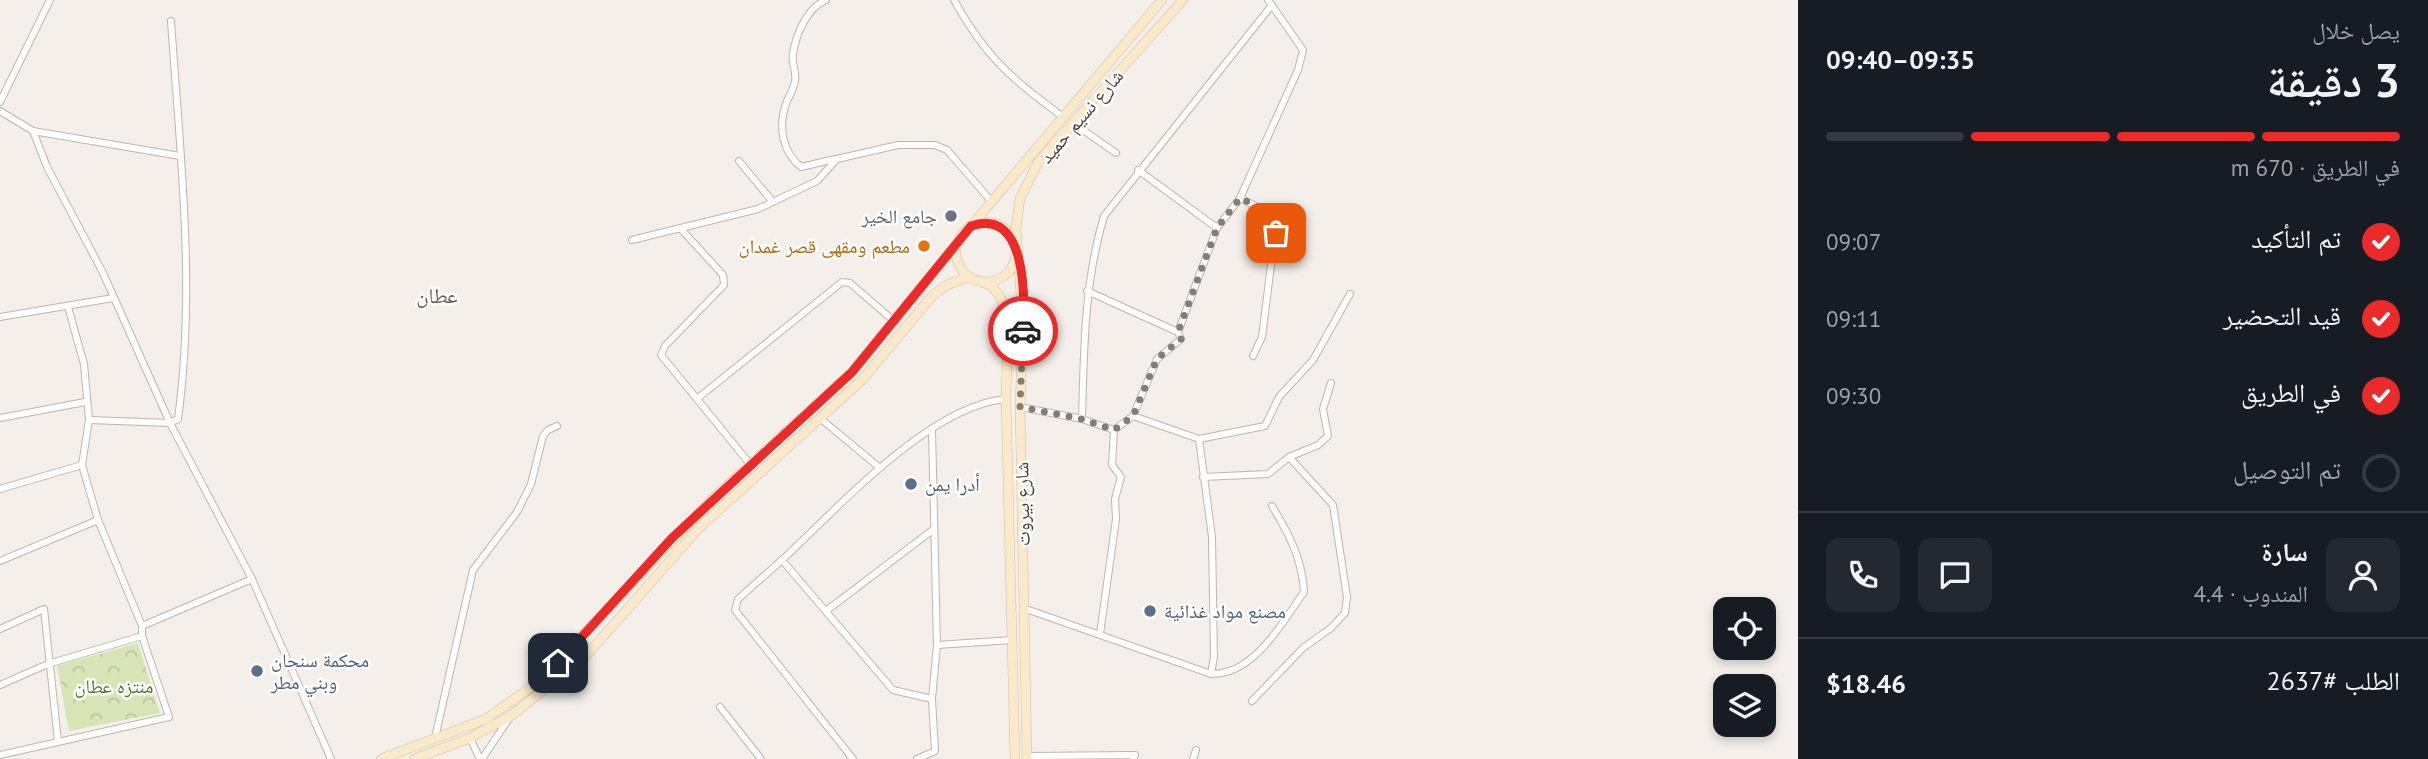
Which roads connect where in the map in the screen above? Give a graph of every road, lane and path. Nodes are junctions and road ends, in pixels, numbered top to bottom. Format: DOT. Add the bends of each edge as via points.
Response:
graph roads {
  1 [pos="50,0"];
  2 [pos="826,0"];
  3 [pos="954,0"];
  4 [pos="1162,0"];
  5 [pos="1183,0"];
  6 [pos="1270,2"];
  7 [pos="171,21"];
  8 [pos="0,102"];
  9 [pos="0,111"];
  10 [pos="1063,117"];
  11 [pos="1073,123"];
  12 [pos="33,131"];
  13 [pos="1116,153"];
  14 [pos="180,156"];
  15 [pos="836,159"];
  16 [pos="739,161"];
  17 [pos="1138,170"];
  18 [pos="1240,198"];
  19 [pos="991,201"];
  20 [pos="773,202"];
  21 [pos="971,226"];
  22 [pos="1217,228"];
  23 [pos="681,229"];
  24 [pos="632,240"];
  25 [pos="957,243"];
  26 [pos="1017,250"];
  27 [pos="968,277"];
  28 [pos="984,283"];
  29 [pos="1087,291"];
  30 [pos="1350,294"];
  31 [pos="113,298"];
  32 [pos="68,307"];
  33 [pos="0,317"];
  34 [pos="895,321"];
  35 [pos="1178,332"];
  36 [pos="1253,356"];
  37 [pos="1331,383"];
  38 [pos="698,398"];
  39 [pos="1006,399"];
  40 [pos="85,402"];
  41 [pos="1020,407"];
  42 [pos="812,411"];
  43 [pos="1133,416"];
  44 [pos="0,418"];
  45 [pos="821,419"];
  46 [pos="1082,419"];
  47 [pos="89,420"];
  48 [pos="170,423"];
  49 [pos="557,426"];
  50 [pos="932,429"];
  51 [pos="1114,430"];
  52 [pos="1199,439"];
  53 [pos="1289,457"];
  54 [pos="750,464"];
  55 [pos="82,465"];
  56 [pos="880,468"];
  57 [pos="1203,477"];
  58 [pos="0,489"];
  59 [pos="1272,506"];
  60 [pos="98,520"];
  61 [pos="934,529"];
  62 [pos="782,560"];
  63 [pos="0,561"];
  64 [pos="252,579"];
  65 [pos="1012,595"];
  66 [pos="1024,595"];
  67 [pos="1026,609"];
  68 [pos="826,611"];
  69 [pos="142,626"];
  70 [pos="0,629"];
  71 [pos="1100,634"];
  72 [pos="142,636"];
  73 [pos="1012,640"];
  74 [pos="937,645"];
  75 [pos="48,664"];
  76 [pos="1211,674"];
  77 [pos="0,685"];
  78 [pos="932,699"];
  79 [pos="1252,701"];
  80 [pos="720,707"];
  81 [pos="512,715"];
  82 [pos="470,738"];
  83 [pos="435,740"];
  84 [pos="58,741"];
  85 [pos="1196,750"];
  86 [pos="0,755"];
  87 [pos="1027,758"];
  88 [pos="331,759"];
  89 [pos="381,759"];
  90 [pos="414,759"];
  91 [pos="481,759"];
  92 [pos="761,759"];
  93 [pos="853,759"];
  94 [pos="917,759"];
  95 [pos="1015,759"];
  96 [pos="1133,759"];
  97 [pos="1193,759"];
  1 -- 8 [label="street"];
  2 -- 15 [label="street" via="809,12 794,48 796,78 786,104 782,138 801,167"];
  3 -- 10 [label="street" via="977,40 1004,72"];
  4 -- 10 [label="main road, شارع نسيم حميد"];
  5 -- 11 [label="main road, شارع نسيم حميد"];
  6 -- 17 [label="street"];
  6 -- 18 [label="street" via="1304,50"];
  7 -- 14 [label="street"];
  9 -- 12 [label="street"];
  10 -- 19 [label="main road, شارع نسيم حميد"];
  11 -- 13 [label="street"];
  11 -- 26 [label="main road, شارع نسيم حميد" via="1039,161 1020,198"];
  12 -- 14 [label="street"];
  12 -- 31 [label="street"];
  14 -- 48 [label="street" via="186,265 183,383 178,419"];
  15 -- 19 [label="street" via="898,145 935,145 947,149"];
  15 -- 20 [label="street" via="817,181"];
  16 -- 20 [label="street"];
  17 -- 22 [label="street"];
  17 -- 29 [label="street" via="1104,216"];
  18 -- 22 [label="street"];
  18 -- 36 [label="street" via="1261,209 1276,225 1262,337"];
  19 -- 21 [label="main road, شارع نسيم حميد"];
  20 -- 23 [label="street"];
  21 -- 25 [label="main road"];
  21 -- 26 [label="main road" via="981,222 1000,226"];
  22 -- 35 [label="street"];
  23 -- 24 [label="street"];
  23 -- 38 [label="street" via="725,280 661,355"];
  25 -- 27 [label="main road" via="957,262"];
  25 -- 34 [label="main road"];
  26 -- 28 [label="main road" via="1011,270"];
  26 -- 41 [label="main road, شارع بيروت" via="1023,324"];
  27 -- 28 [label="main road"];
  27 -- 45 [label="main road" via="933,295 862,380"];
  28 -- 39 [label="main road, شارع بيروت" via="991,285 1006,309"];
  29 -- 35 [label="street"];
  29 -- 46 [label="street"];
  30 -- 52 [label="street" via="1314,360 1279,397 1268,423"];
  31 -- 32 [label="street"];
  31 -- 48 [label="street"];
  32 -- 33 [label="street"];
  32 -- 40 [label="street" via="84,364"];
  34 -- 38 [label="street" via="850,283 842,282"];
  34 -- 42 [label="main road"];
  35 -- 43 [label="street" via="1181,339 1157,359"];
  37 -- 53 [label="street" via="1323,409 1328,436"];
  38 -- 54 [label="street"];
  39 -- 50 [label="street" via="983,401"];
  39 -- 65 [label="main road, شارع بيروت"];
  40 -- 44 [label="street"];
  40 -- 47 [label="street"];
  41 -- 46 [label="street"];
  41 -- 66 [label="main road, شارع بيروت"];
  42 -- 45 [label="main road"];
  42 -- 54 [label="main road"];
  43 -- 51 [label="street"];
  43 -- 52 [label="street"];
  45 -- 56 [label="street"];
  45 -- 81 [label="main road" via="699,528 584,657"];
  46 -- 51 [label="street"];
  47 -- 48 [label="street"];
  47 -- 55 [label="street"];
  48 -- 64 [label="street"];
  49 -- 83 [label="street" via="543,436 531,484 517,512 472,569"];
  50 -- 56 [label="street"];
  50 -- 61 [label="street"];
  51 -- 71 [label="street" via="1112,465 1121,477"];
  52 -- 57 [label="street"];
  53 -- 57 [label="street" via="1268,474"];
  53 -- 79 [label="street" via="1333,505 1345,612"];
  54 -- 83 [label="main road" via="672,538 538,682 486,719"];
  55 -- 58 [label="street"];
  55 -- 60 [label="street"];
  56 -- 62 [label="street"];
  57 -- 76 [label="street" via="1212,537"];
  59 -- 76 [label="street" via="1294,542 1304,592 1245,664 1226,674"];
  60 -- 63 [label="street"];
  60 -- 69 [label="street"];
  61 -- 68 [label="street"];
  61 -- 74 [label="street"];
  62 -- 68 [label="street"];
  62 -- 93 [label="street" via="738,599 735,610"];
  64 -- 69 [label="street"];
  64 -- 88 [label="street"];
  65 -- 66 [label="main road"];
  65 -- 73 [label="main road, شارع بيروت"];
  66 -- 67 [label="main road, شارع بيروت"];
  67 -- 71 [label="street"];
  67 -- 87 [label="main road, شارع بيروت"];
  68 -- 78 [label="street" via="892,691"];
  69 -- 72 [label="street"];
  70 -- 75 [label="street" via="44,609"];
  71 -- 76 [label="street"];
  72 -- 75 [label="street"];
  72 -- 84 [label="street" via="169,717"];
  73 -- 74 [label="street"];
  73 -- 95 [label="main road, شارع بيروت"];
  74 -- 78 [label="street"];
  75 -- 77 [label="street"];
  75 -- 84 [label="street"];
  78 -- 94 [label="street" via="935,751"];
  80 -- 92 [label="street"];
  81 -- 82 [label="main road"];
  81 -- 91 [label="street"];
  82 -- 90 [label="main road"];
  82 -- 91 [label="street"];
  83 -- 89 [label="main road"];
  84 -- 86 [label="street"];
  85 -- 97 [label="street"];
  87 -- 96 [label="street" via="1135,755"];
}
